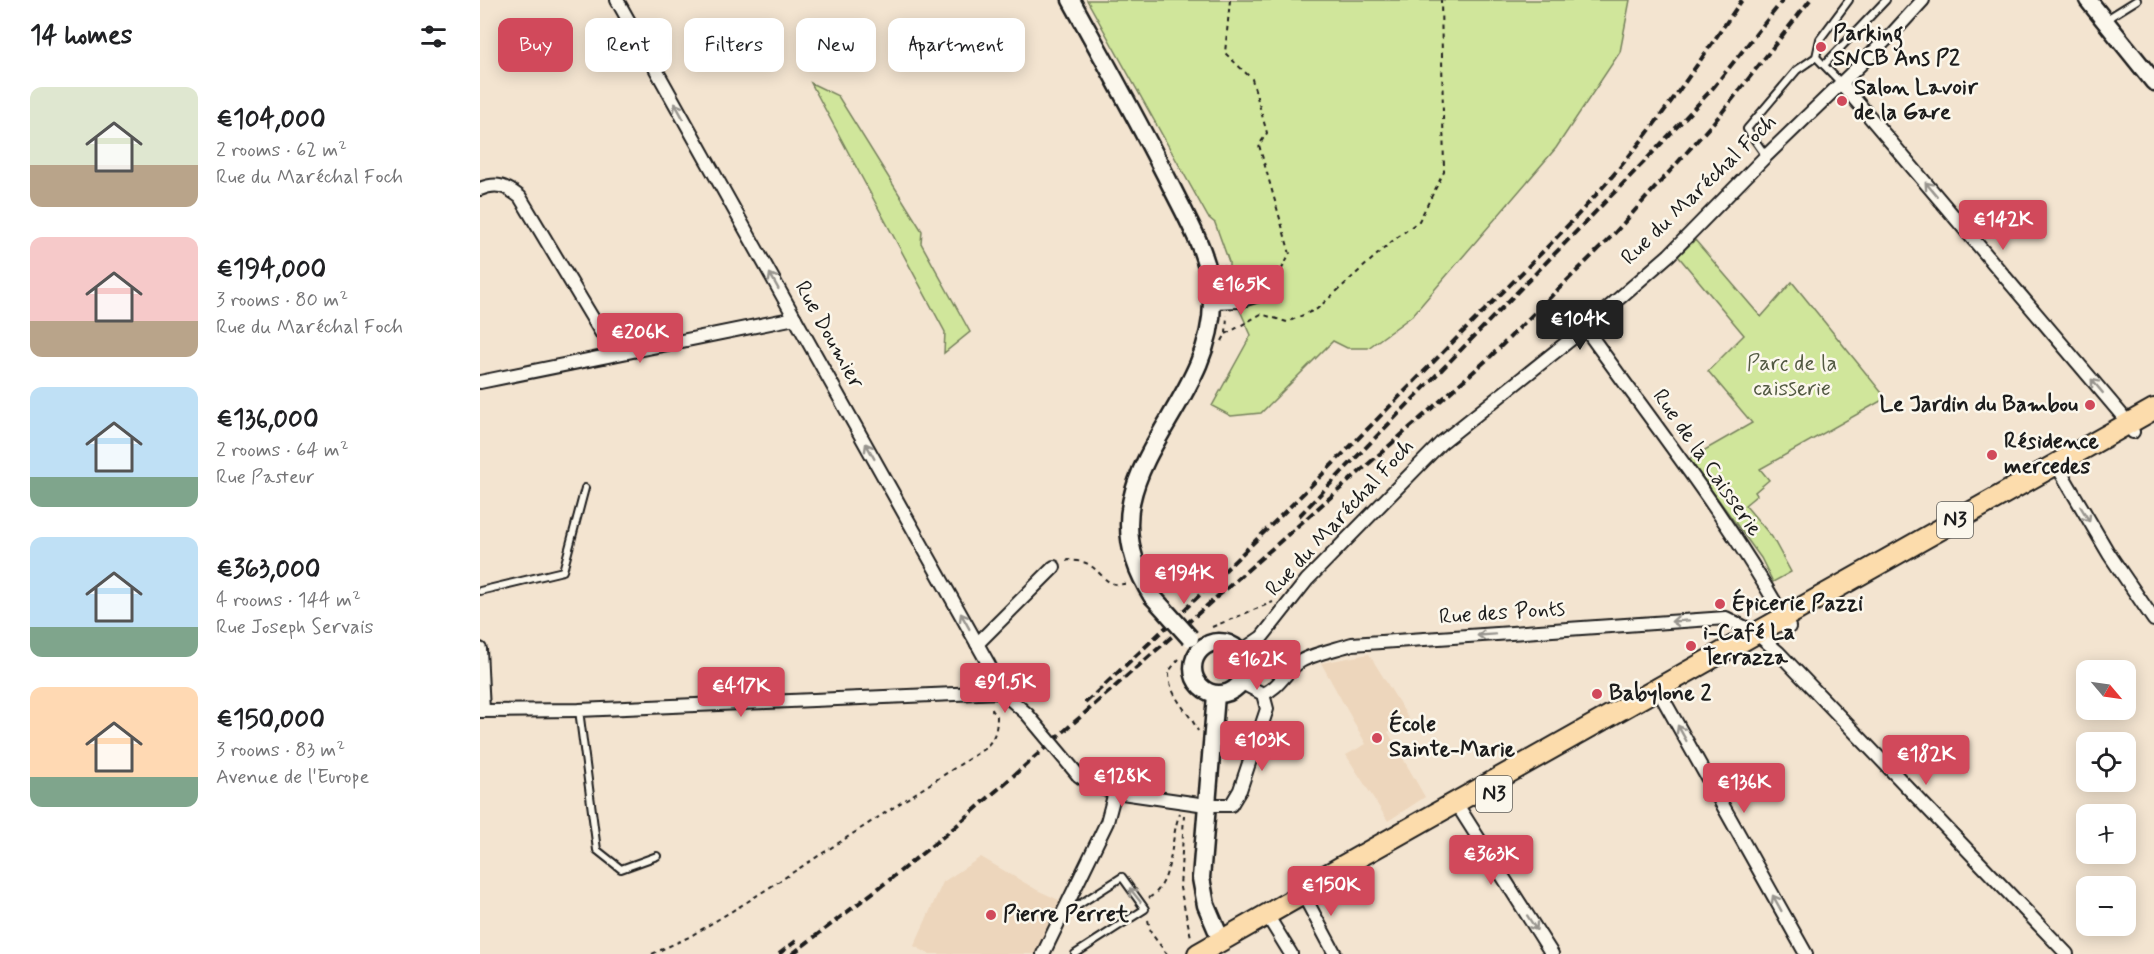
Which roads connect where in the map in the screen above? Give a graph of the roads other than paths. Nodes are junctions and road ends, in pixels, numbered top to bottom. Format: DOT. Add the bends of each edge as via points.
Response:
graph roads {
  1 [pos="617,0"];
  2 [pos="1071,0"];
  3 [pos="1849,0"];
  4 [pos="1886,0"];
  5 [pos="1923,0"];
  6 [pos="2088,0"];
  7 [pos="2137,0"];
  8 [pos="2105,20"];
  9 [pos="1816,57"];
  10 [pos="1824,64"];
  11 [pos="2154,82"];
  12 [pos="1842,83"];
  13 [pos="1766,156"];
  14 [pos="480,189"];
  15 [pos="1262,294"];
  16 [pos="1212,302"];
  17 [pos="795,318"];
  18 [pos="1585,328"];
  19 [pos="615,354"];
  20 [pos="480,382"];
  21 [pos="2154,409"];
  22 [pos="2154,420"];
  23 [pos="2131,427"];
  24 [pos="2058,468"];
  25 [pos="585,488"];
  26 [pos="1054,567"];
  27 [pos="480,591"];
  28 [pos="2154,620"];
  29 [pos="1786,622"];
  30 [pos="1760,637"];
  31 [pos="1196,643"];
  32 [pos="977,644"];
  33 [pos="480,649"];
  34 [pos="1240,652"];
  35 [pos="1242,683"];
  36 [pos="1002,692"];
  37 [pos="1659,693"];
  38 [pos="1216,694"];
  39 [pos="1263,694"];
  40 [pos="579,710"];
  41 [pos="482,711"];
  42 [pos="1115,792"];
  43 [pos="1206,805"];
  44 [pos="1459,808"];
  45 [pos="657,856"];
  46 [pos="1303,894"];
  47 [pos="1267,915"];
  48 [pos="1061,916"];
  49 [pos="1221,940"];
  50 [pos="1194,946"];
  51 [pos="1043,954"];
  52 [pos="1075,954"];
  53 [pos="1291,954"];
  54 [pos="1335,954"];
  55 [pos="1552,954"];
  56 [pos="1806,954"];
  57 [pos="2067,954"];
  17 -- 1 [label="street, Rue Doumier, one-way"];
  2 -- 16 [label="street" via="1196,234 1209,274"];
  3 -- 9 [label="lane" via="1820,39"];
  4 -- 10 [label="lane"];
  5 -- 12 [label="street, Rue du Maréchal Foch"];
  6 -- 8 [label="street"];
  7 -- 8 [label="lane"];
  8 -- 11 [label="street"];
  9 -- 10 [label="lane"];
  9 -- 13 [label="lane" via="1797,70 1747,129"];
  10 -- 12 [label="lane"];
  12 -- 13 [label="street, Rue du Maréchal Foch"];
  23 -- 12 [label="street, one-way"];
  13 -- 18 [label="street, Rue du Maréchal Foch" via="1669,255"];
  14 -- 19 [label="street" via="507,187 520,196"];
  15 -- 16 [label="street" via="1239,301"];
  16 -- 31 [label="street, bridge" via="1201,357 1142,468 1130,502 1128,531 1139,574 1152,596"];
  17 -- 19 [label="street"];
  32 -- 17 [label="street, Rue Doumier, one-way"];
  18 -- 29 [label="street, Rue de la Caisserie" via="1712,505"];
  18 -- 34 [label="street, Rue du Maréchal Foch" via="1441,443 1307,580 1262,637"];
  19 -- 20 [label="street"];
  21 -- 23 [label="main road, N3"];
  22 -- 23 [label="main road, N3"];
  23 -- 24 [label="main road, N3"];
  24 -- 28 [label="street, one-way"];
  24 -- 29 [label="main road, N3"];
  25 -- 27 [label="lane" via="563,571"];
  26 -- 32 [label="street"];
  29 -- 30 [label="main road, N3"];
  30 -- 37 [label="main road, N3"];
  30 -- 39 [label="street, Rue des Ponts, one-way" via="1726,618 1352,644 1298,662"];
  30 -- 57 [label="street, Rue des Ponts"];
  31 -- 34 [label="street" via="1221,642"];
  31 -- 38 [label="street" via="1192,669 1195,680"];
  32 -- 36 [label="street, Rue Doumier"];
  33 -- 41 [label="street"];
  34 -- 35 [label="street" via="1246,670"];
  35 -- 38 [label="street" via="1230,692"];
  35 -- 39 [label="street"];
  36 -- 40 [label="street"];
  36 -- 42 [label="street, bridge" via="1027,714 1078,775 1093,786"];
  37 -- 44 [label="main road, N3"];
  56 -- 37 [label="street, one-way"];
  38 -- 43 [label="street"];
  39 -- 43 [label="street" via="1267,710 1240,790 1231,805"];
  40 -- 41 [label="street"];
  40 -- 45 [label="lane" via="597,850 621,868"];
  42 -- 43 [label="street"];
  42 -- 48 [label="street" via="1107,822"];
  43 -- 49 [label="street" via="1201,878 1206,906"];
  44 -- 46 [label="main road, N3" via="1318,894"];
  44 -- 55 [label="street, one-way"];
  46 -- 47 [label="main road, N3"];
  46 -- 54 [label="street"];
  47 -- 49 [label="main road, N3"];
  47 -- 53 [label="street"];
  48 -- 51 [label="street"];
  52 -- 48 [label="lane, one-way" via="1143,906 1122,877"];
  49 -- 50 [label="main road, N3"];
}
